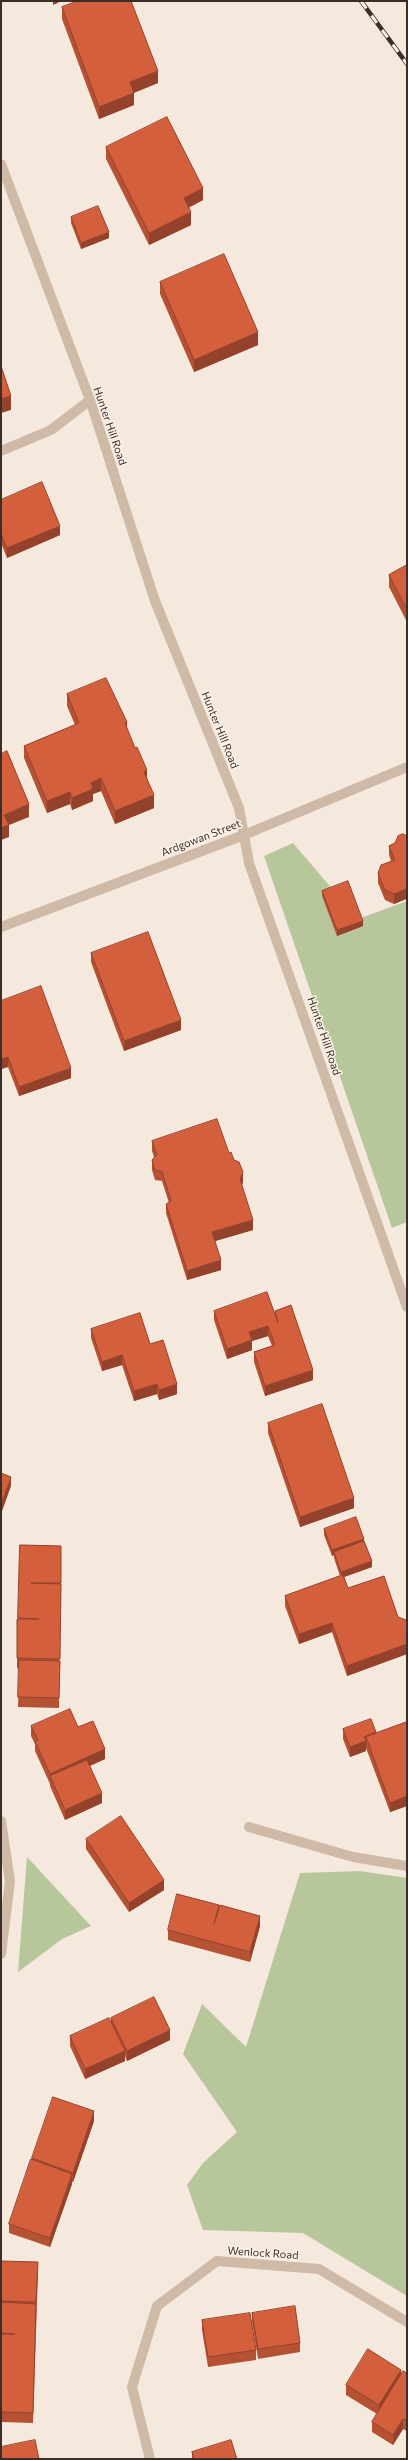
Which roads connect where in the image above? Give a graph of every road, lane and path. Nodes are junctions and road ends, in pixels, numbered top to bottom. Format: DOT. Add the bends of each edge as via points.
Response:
graph roads {
  1 [pos="1,164"];
  2 [pos="90,400"];
  3 [pos="1,451"];
  4 [pos="407,767"];
  5 [pos="244,835"];
  6 [pos="1,927"];
  7 [pos="407,1307"];
  8 [pos="1,1821"];
  9 [pos="249,1827"];
  10 [pos="407,1866"];
  11 [pos="1,1954"];
  12 [pos="407,2322"];
  13 [pos="150,2459"];
  1 -- 2 [label="street, Hunter Hill Road"];
  2 -- 3 [label="street" via="51,430"];
  2 -- 5 [label="street, Hunter Hill Road" via="155,601 239,808"];
  4 -- 5 [label="street, Ardgowan Street"];
  5 -- 6 [label="street, Ardgowan Street"];
  5 -- 7 [label="street, Hunter Hill Road" via="249,863"];
  8 -- 11 [label="street" via="10,1881"];
  9 -- 10 [label="street" via="353,1857"];
  12 -- 13 [label="street, Wenlock Road" via="319,2269 217,2261 157,2306 132,2388"];
}
